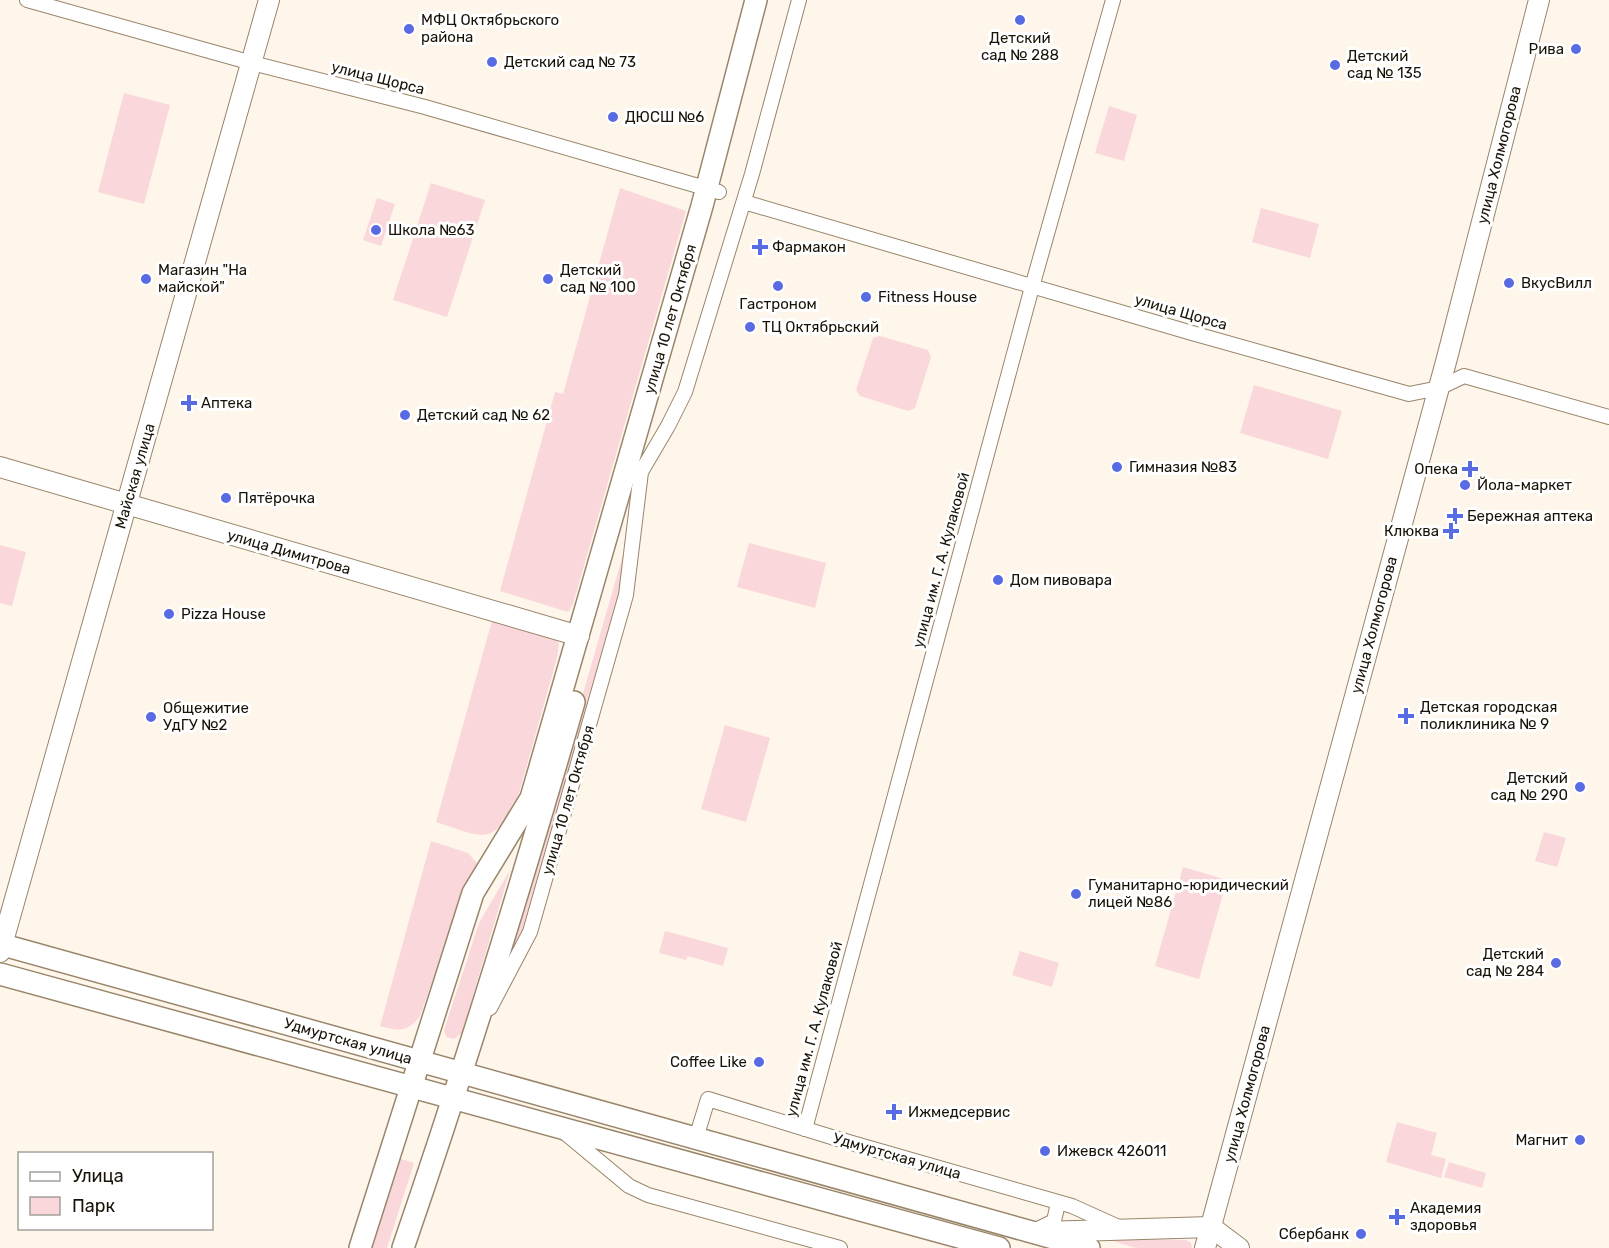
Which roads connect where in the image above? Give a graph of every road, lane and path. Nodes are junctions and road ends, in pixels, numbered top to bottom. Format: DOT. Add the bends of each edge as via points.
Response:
graph roads {
  1 [pos="27,0"];
  2 [pos="269,0"];
  3 [pos="756,0"];
  4 [pos="771,0"];
  5 [pos="799,0"];
  6 [pos="1113,0"];
  7 [pos="1539,0"];
  8 [pos="252,63"];
  9 [pos="713,190"];
  10 [pos="744,202"];
  11 [pos="1032,287"];
  12 [pos="1447,358"];
  13 [pos="1464,376"];
  14 [pos="1436,397"];
  15 [pos="1609,417"];
  16 [pos="0,467"];
  17 [pos="641,472"];
  18 [pos="127,504"];
  19 [pos="585,638"];
  20 [pos="1,947"];
  21 [pos="0,974"];
  22 [pos="470,1045"];
  23 [pos="421,1061"];
  24 [pos="462,1074"];
  25 [pos="412,1087"];
  26 [pos="455,1098"];
  27 [pos="558,1127"];
  28 [pos="804,1129"];
  29 [pos="696,1138"];
  30 [pos="1058,1203"];
  31 [pos="1211,1227"];
  32 [pos="1123,1228"];
  33 [pos="1032,1232"];
  34 [pos="360,1248"];
  35 [pos="403,1248"];
  36 [pos="840,1248"];
  37 [pos="999,1248"];
  38 [pos="1089,1248"];
  39 [pos="1205,1248"];
  40 [pos="1239,1248"];
  1 -- 8 [label="street, улица Щорса"];
  2 -- 8 [label="street, Майская улица"];
  3 -- 9 [label="main road, улица 10 лет Октября"];
  4 -- 9 [label="main road, улица 10 лет Октября"];
  5 -- 10 [label="street, улица 10 лет Октября"];
  6 -- 11 [label="street, улица им. Г. А. Кулаковой"];
  7 -- 12 [label="street, улица Холмогорова"];
  8 -- 9 [label="street, улица Щорса" via="425,107"];
  8 -- 18 [label="street, Майская улица"];
  9 -- 17 [label="main road, улица 10 лет Октября"];
  9 -- 19 [label="main road, улица 10 лет Октября"];
  10 -- 11 [label="street, улица Щорса"];
  10 -- 17 [label="street, улица 10 лет Октября" via="685,392"];
  11 -- 14 [label="street, улица Щорса" via="1409,394"];
  11 -- 28 [label="street, улица им. Г. А. Кулаковой"];
  12 -- 13 [label="street"];
  12 -- 14 [label="street, улица Холмогорова"];
  13 -- 14 [label="street, улица Щорса"];
  13 -- 15 [label="street"];
  14 -- 31 [label="street, улица Холмогорова"];
  16 -- 18 [label="street, улица Димитрова"];
  17 -- 19 [label="main road, улица 10 лет Октября"];
  17 -- 22 [label="street, улица 10 лет Октября" via="626,595 530,932"];
  18 -- 19 [label="street, улица Димитрова"];
  18 -- 20 [label="street, Майская улица"];
  19 -- 22 [label="main road, улица 10 лет Октября" via="527,865"];
  19 -- 23 [label="main road, улица 10 лет Октября" via="531,798 473,893"];
  20 -- 23 [label="main road, Удмуртская улица"];
  21 -- 25 [label="main road, Удмуртская улица"];
  22 -- 24 [label="main road, улица 10 лет Октября"];
  23 -- 24 [label="main road, Удмуртская улица"];
  23 -- 25 [label="main road, улица 10 лет Октября"];
  24 -- 26 [label="main road, улица 10 лет Октября"];
  24 -- 29 [label="main road, Удмуртская улица"];
  25 -- 26 [label="main road, Удмуртская улица"];
  25 -- 34 [label="main road, улица 10 лет Октября"];
  26 -- 27 [label="main road, Удмуртская улица"];
  26 -- 35 [label="main road, улица 10 лет Октября"];
  27 -- 36 [label="street, Удмуртская улица" via="629,1186 648,1195"];
  27 -- 37 [label="main road, Удмуртская улица"];
  28 -- 29 [label="street, Удмуртская улица" via="708,1099"];
  28 -- 30 [label="street, Удмуртская улица"];
  29 -- 33 [label="main road, Удмуртская улица"];
  30 -- 32 [label="street, Удмуртская улица"];
  30 -- 33 [label="street" via="1054,1221"];
  31 -- 32 [label="street"];
  31 -- 39 [label="street, улица Холмогорова"];
  31 -- 40 [label="street"];
  32 -- 33 [label="street"];
  33 -- 38 [label="main road, Удмуртская улица"];
}
